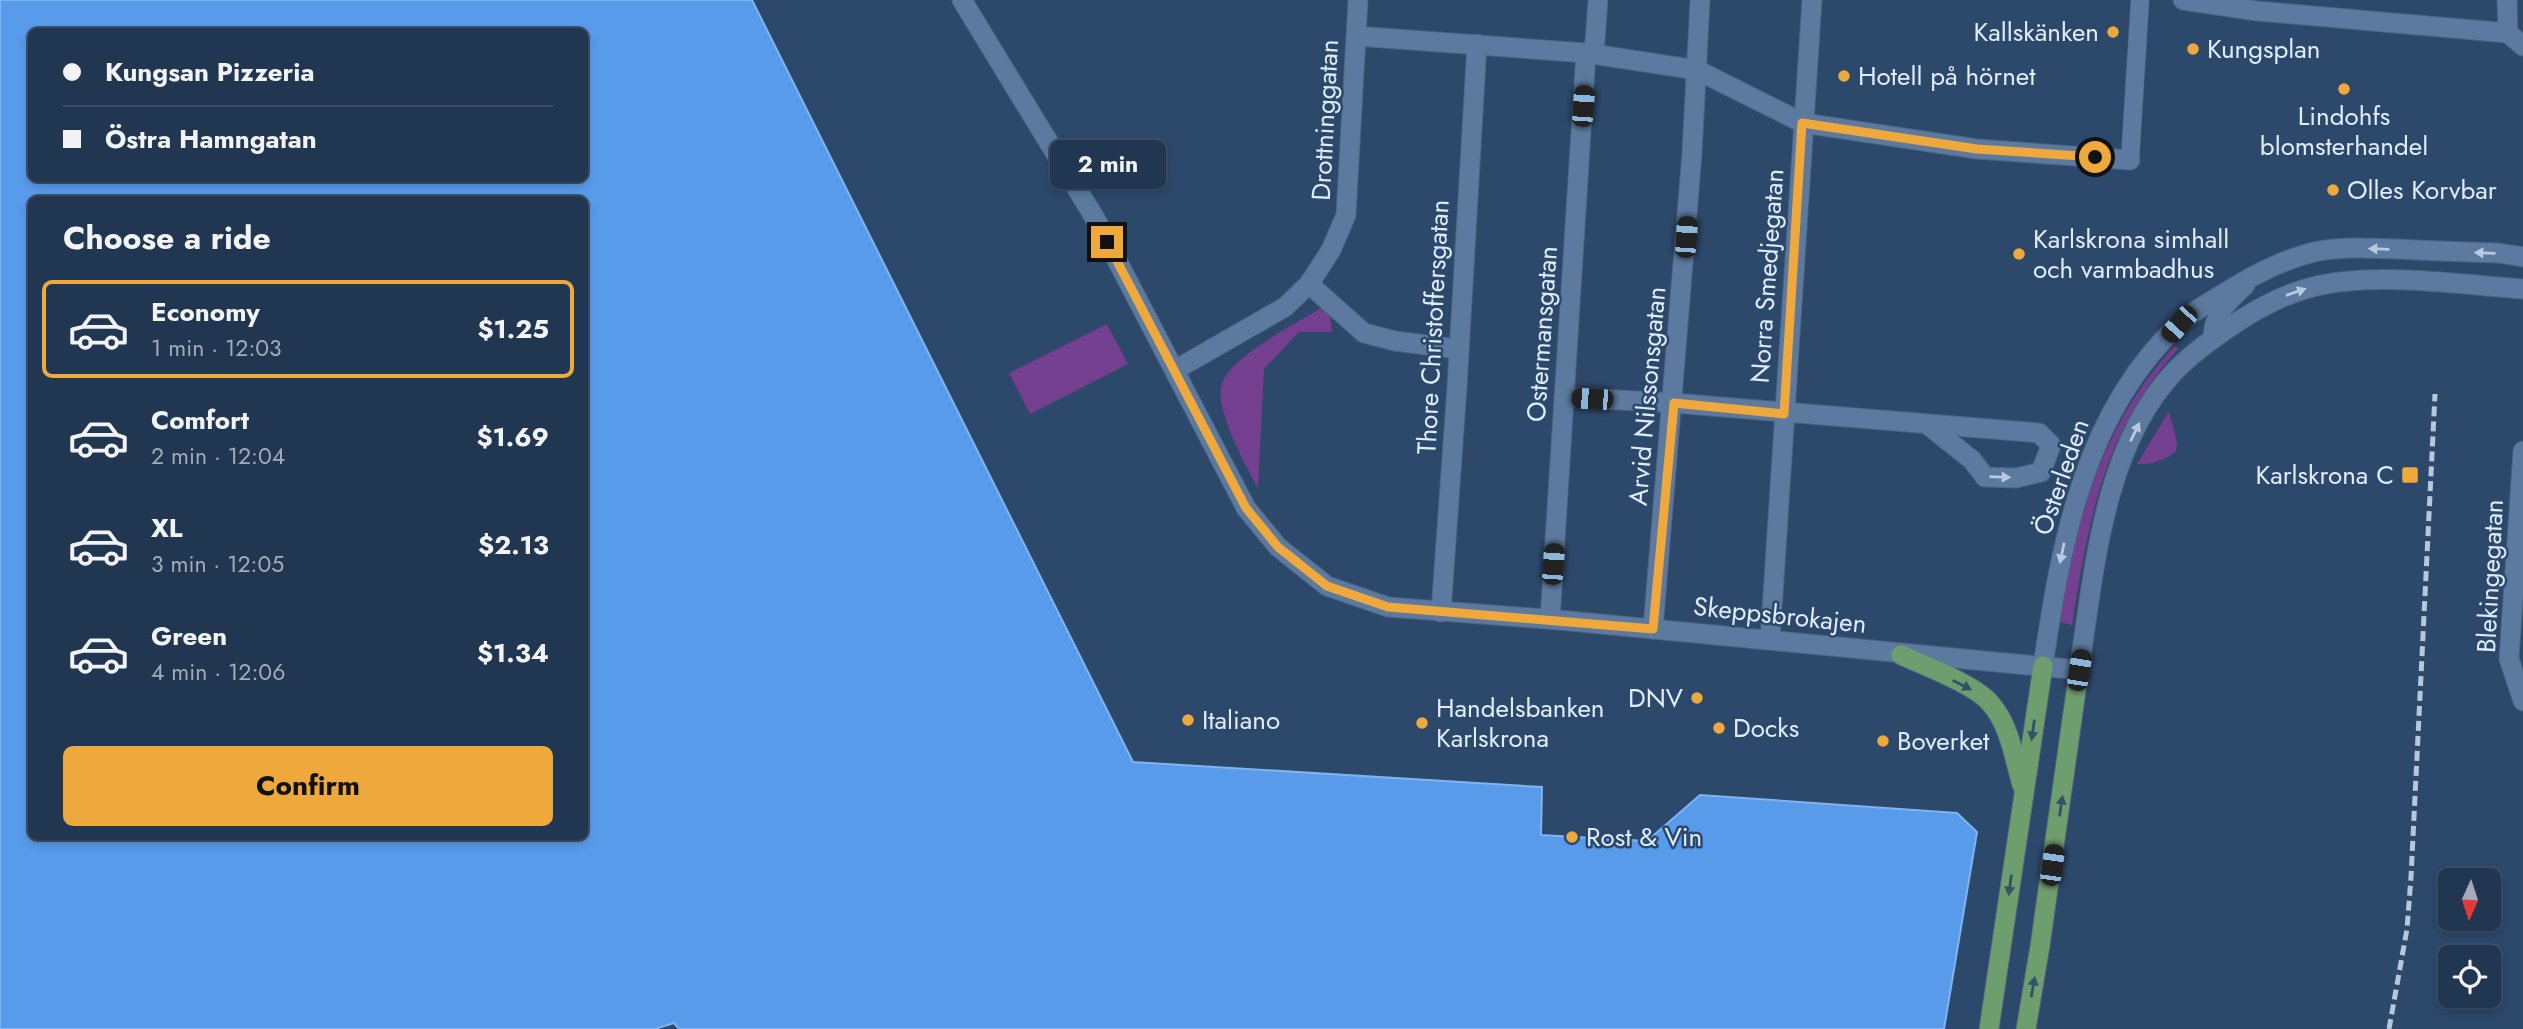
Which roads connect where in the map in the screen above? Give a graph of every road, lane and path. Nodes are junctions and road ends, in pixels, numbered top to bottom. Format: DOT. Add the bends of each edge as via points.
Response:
graph roads {
  1 [pos="962,0"];
  2 [pos="1358,0"];
  3 [pos="1598,0"];
  4 [pos="1700,0"];
  5 [pos="1812,0"];
  6 [pos="2140,0"];
  7 [pos="2183,0"];
  8 [pos="2507,0"];
  9 [pos="2518,35"];
  10 [pos="1356,36"];
  11 [pos="1477,44"];
  12 [pos="1590,54"];
  13 [pos="1697,70"];
  14 [pos="1802,123"];
  15 [pos="2130,160"];
  16 [pos="2523,257"];
  17 [pos="1309,284"];
  18 [pos="2523,289"];
  19 [pos="2210,310"];
  20 [pos="2236,323"];
  21 [pos="2213,339"];
  22 [pos="1458,349"];
  23 [pos="1175,370"];
  24 [pos="1564,397"];
  25 [pos="1674,403"];
  26 [pos="1784,414"];
  27 [pos="1928,425"];
  28 [pos="2523,451"];
  29 [pos="1441,612"];
  30 [pos="1550,619"];
  31 [pos="1653,629"];
  32 [pos="1770,640"];
  33 [pos="1901,654"];
  34 [pos="2043,666"];
  35 [pos="2079,670"];
  36 [pos="2523,701"];
  37 [pos="2024,793"];
  38 [pos="1989,1029"];
  39 [pos="2026,1029"];
  1 -- 23 [label="street, Skeppsbrokajen" via="1096,220"];
  2 -- 10 [label="street, Drottninggatan"];
  3 -- 12 [label="street, Ostermansgatan"];
  4 -- 13 [label="street, Arvid Nilssonsgatan"];
  5 -- 14 [label="street, Norra Smedjegatan"];
  6 -- 15 [label="street"];
  7 -- 9 [label="street"];
  8 -- 9 [label="street"];
  10 -- 11 [label="street"];
  10 -- 17 [label="street, Drottninggatan" via="1346,215"];
  11 -- 12 [label="street"];
  11 -- 22 [label="street, Thore Christoffersgatan"];
  12 -- 13 [label="street"];
  12 -- 24 [label="street, Ostermansgatan"];
  13 -- 14 [label="street"];
  13 -- 25 [label="street, Arvid Nilssonsgatan"];
  14 -- 15 [label="street" via="1977,149"];
  14 -- 26 [label="street, Norra Smedjegatan"];
  16 -- 19 [label="street, Österleden, one-way" via="2348,247 2315,252 2256,275"];
  17 -- 22 [label="street" via="1364,333"];
  17 -- 23 [label="street, Drottninggatan" via="1286,307"];
  20 -- 18 [label="street, Österleden, one-way" via="2291,293 2349,281"];
  19 -- 20 [label="street"];
  19 -- 21 [label="street"];
  19 -- 34 [label="street, Österleden, one-way" via="2179,324 2141,366 2099,436 2071,513"];
  20 -- 21 [label="street, Österleden"];
  35 -- 21 [label="street, Österleden, one-way" via="2095,564 2123,459 2160,388"];
  22 -- 29 [label="street, Thore Christoffersgatan"];
  23 -- 29 [label="street, Skeppsbrokajen" via="1246,508 1278,547 1327,586 1388,607"];
  24 -- 25 [label="street"];
  24 -- 30 [label="street, Ostermansgatan"];
  25 -- 26 [label="street"];
  25 -- 31 [label="street, Arvid Nilssonsgatan"];
  26 -- 27 [label="street"];
  26 -- 32 [label="street, Norra Smedjegatan"];
  27 -- 27 [label="street, one-way" via="1972,460 1985,477 2016,478 2041,472 2051,445 2039,433"];
  28 -- 36 [label="street, Blekingegatan" via="2509,659"];
  29 -- 30 [label="street, Skeppsbrokajen"];
  30 -- 31 [label="street, Skeppsbrokajen"];
  31 -- 32 [label="street, Skeppsbrokajen"];
  32 -- 33 [label="street, Skeppsbrokajen"];
  33 -- 34 [label="street, Skeppsbrokajen"];
  33 -- 37 [label="main road, one-way" via="1991,703 2009,739"];
  34 -- 35 [label="street, Skeppsbrokajen"];
  34 -- 37 [label="main road, Österleden, one-way"];
  39 -- 35 [label="main road, Österleden, one-way"];
  37 -- 38 [label="main road, Österleden, one-way"];
}
